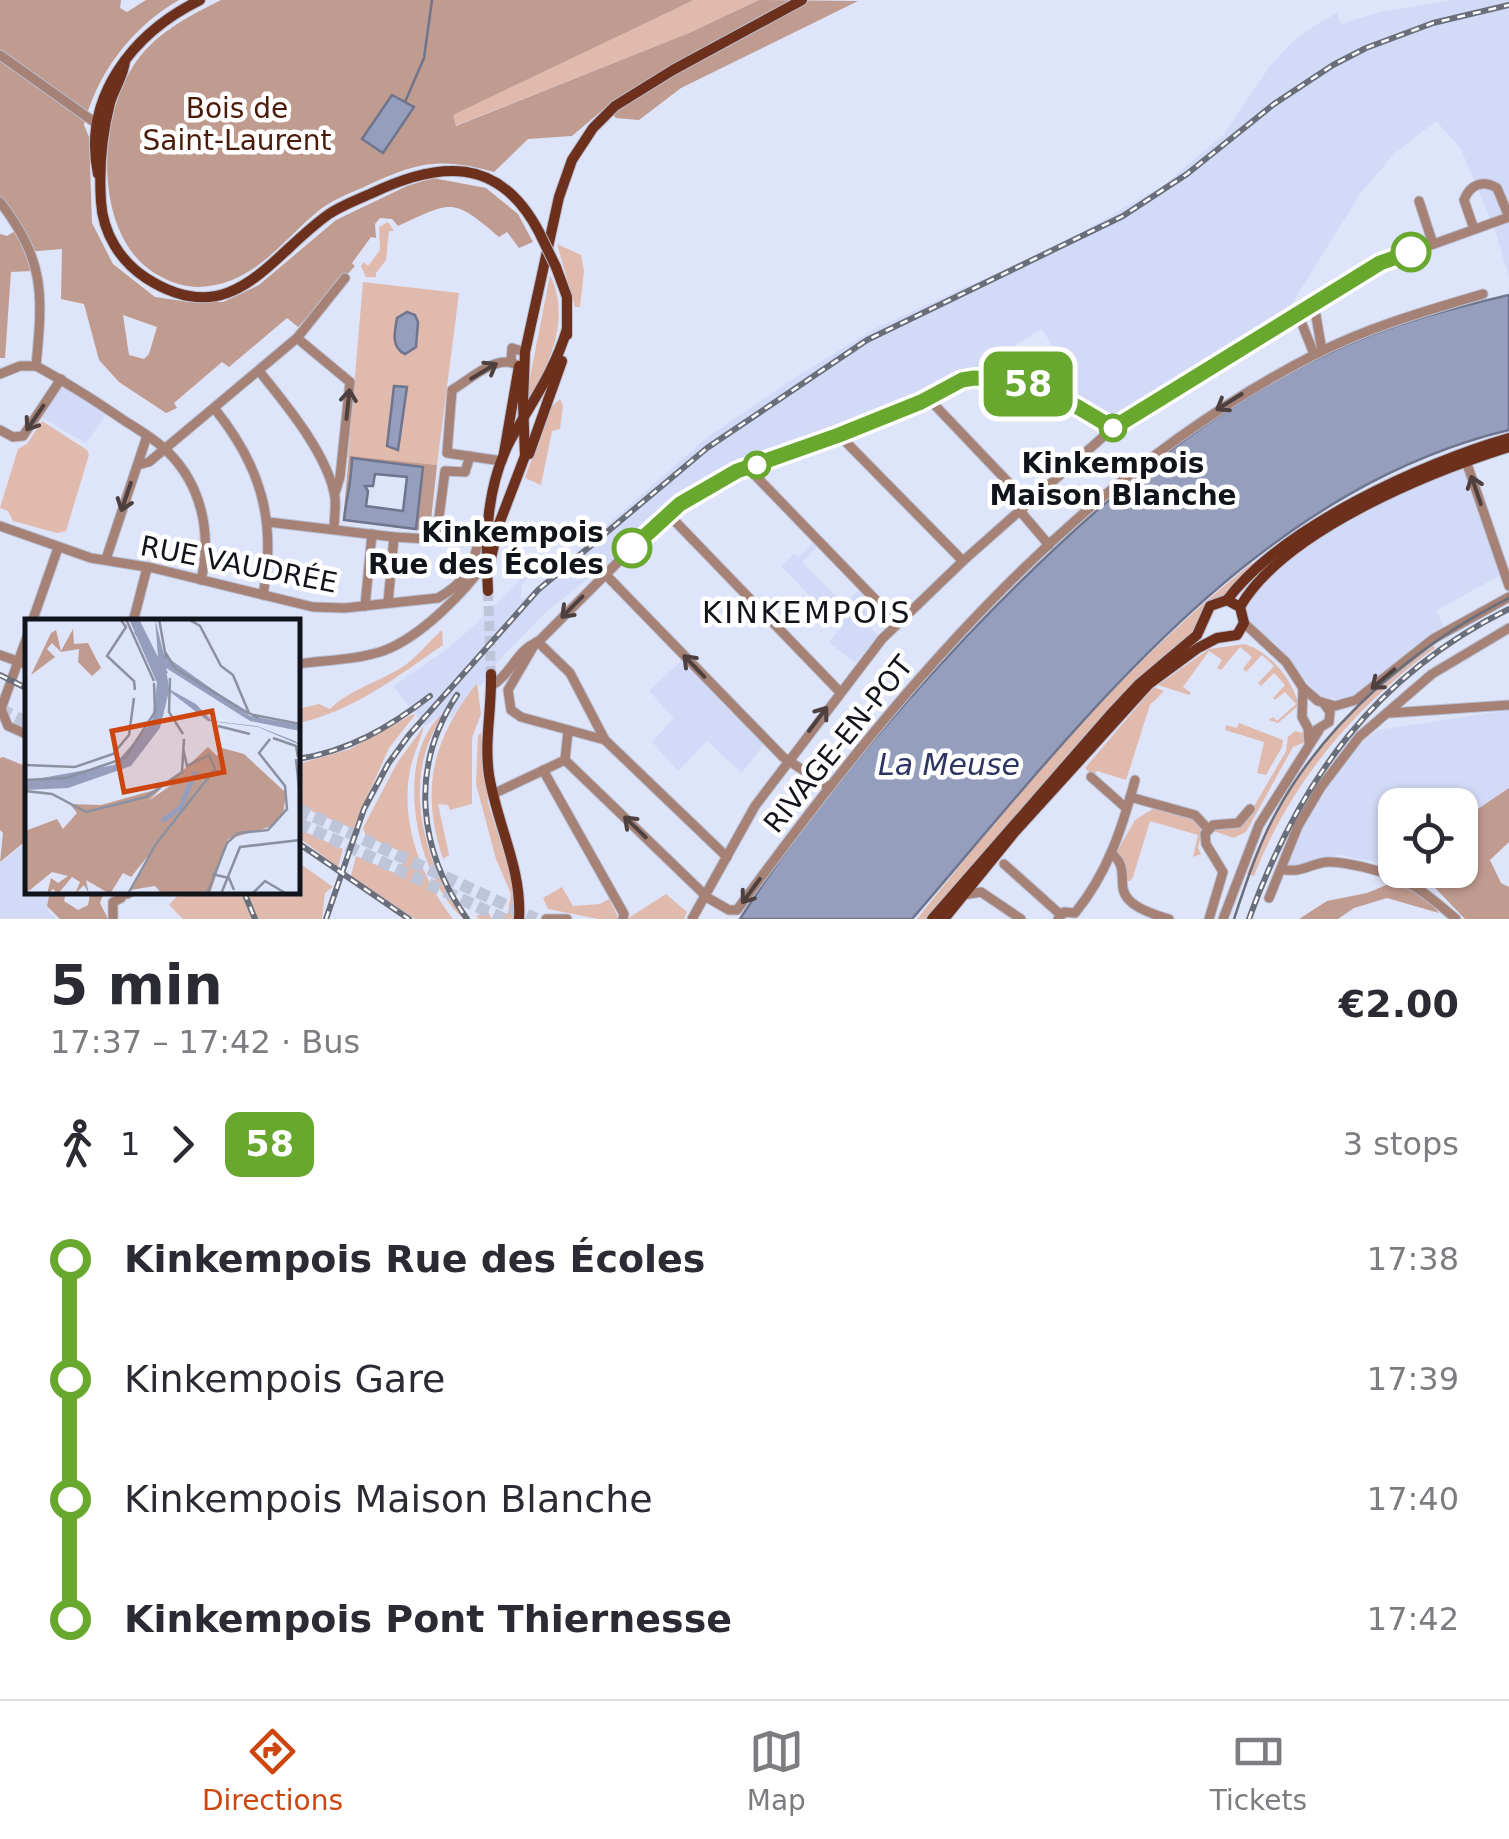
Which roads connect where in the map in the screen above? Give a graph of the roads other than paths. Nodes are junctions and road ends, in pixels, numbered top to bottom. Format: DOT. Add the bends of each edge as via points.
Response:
graph roads {
  1 [pos="200,0"];
  2 [pos="802,0"];
  3 [pos="0,55"];
  4 [pos="125,60"];
  5 [pos="97,124"];
  6 [pos="103,155"];
  7 [pos="100,187"];
  8 [pos="1419,200"];
  9 [pos="0,202"];
  10 [pos="1509,217"];
  11 [pos="1474,230"];
  12 [pos="1434,244"];
  13 [pos="346,278"];
  14 [pos="1483,294"];
  15 [pos="1314,304"];
  16 [pos="1298,314"];
  17 [pos="567,329"];
  18 [pos="297,338"];
  19 [pos="526,352"];
  20 [pos="1318,353"];
  21 [pos="515,364"];
  22 [pos="36,366"];
  23 [pos="259,371"];
  24 [pos="0,374"];
  25 [pos="61,379"];
  26 [pos="928,398"];
  27 [pos="214,408"];
  28 [pos="523,422"];
  29 [pos="1113,428"];
  30 [pos="0,430"];
  31 [pos="839,435"];
  32 [pos="146,436"];
  33 [pos="1509,438"];
  34 [pos="1509,447"];
  35 [pos="164,448"];
  36 [pos="470,456"];
  37 [pos="503,458"];
  38 [pos="1466,460"];
  39 [pos="138,464"];
  40 [pos="521,467"];
  41 [pos="749,469"];
  42 [pos="335,494"];
  43 [pos="1024,507"];
  44 [pos="669,515"];
  45 [pos="487,520"];
  46 [pos="268,522"];
  47 [pos="0,526"];
  48 [pos="334,529"];
  49 [pos="372,534"];
  50 [pos="394,536"];
  51 [pos="436,540"];
  52 [pos="480,542"];
  53 [pos="1049,545"];
  54 [pos="58,548"];
  55 [pos="106,559"];
  56 [pos="962,561"];
  57 [pos="147,568"];
  58 [pos="605,574"];
  59 [pos="487,579"];
  60 [pos="201,580"];
  61 [pos="1509,586"];
  62 [pos="464,589"];
  63 [pos="263,595"];
  64 [pos="438,598"];
  65 [pos="1509,598"];
  66 [pos="424,599"];
  67 [pos="1226,600"];
  68 [pos="388,603"];
  69 [pos="364,606"];
  70 [pos="1240,607"];
  71 [pos="444,609"];
  72 [pos="434,617"];
  73 [pos="33,619"];
  74 [pos="134,619"];
  75 [pos="1205,622"];
  76 [pos="1244,623"];
  77 [pos="898,624"];
  78 [pos="1509,628"];
  79 [pos="1217,638"];
  80 [pos="1230,639"];
  81 [pos="537,642"];
  82 [pos="1270,649"];
  83 [pos="0,655"];
  84 [pos="23,664"];
  85 [pos="300,664"];
  86 [pos="491,680"];
  87 [pos="1303,688"];
  88 [pos="839,692"];
  89 [pos="1320,703"];
  90 [pos="1509,704"];
  91 [pos="1304,706"];
  92 [pos="1390,713"];
  93 [pos="1314,729"];
  94 [pos="568,732"];
  95 [pos="25,734"];
  96 [pos="605,740"];
  97 [pos="565,760"];
  98 [pos="787,760"];
  99 [pos="542,770"];
  100 [pos="1092,777"];
  101 [pos="1131,780"];
  102 [pos="828,786"];
  103 [pos="493,794"];
  104 [pos="1130,797"];
  105 [pos="1126,808"];
  106 [pos="1250,809"];
  107 [pos="1208,829"];
  108 [pos="1113,854"];
  109 [pos="727,857"];
  110 [pos="988,864"];
  111 [pos="1004,864"];
  112 [pos="1281,869"];
  113 [pos="126,894"];
  114 [pos="705,894"];
  115 [pos="990,896"];
  116 [pos="961,897"];
  117 [pos="1269,898"];
  118 [pos="1059,917"];
  119 [pos="1163,918"];
  120 [pos="113,919"];
  121 [pos="522,919"];
  122 [pos="546,919"];
  123 [pos="567,919"];
  124 [pos="623,919"];
  125 [pos="692,919"];
  126 [pos="932,919"];
  127 [pos="944,919"];
  128 [pos="1022,919"];
  129 [pos="1210,919"];
  130 [pos="1223,919"];
  131 [pos="1456,919"];
  1 -- 4 [label="main road" via="152,30"];
  2 -- 19 [label="main road" via="632,94 592,128 563,182"];
  3 -- 5 [label="street"];
  4 -- 5 [label="main road" via="104,94"];
  4 -- 6 [label="main road"];
  5 -- 6 [label="main road"];
  5 -- 7 [label="main road"];
  6 -- 7 [label="main road"];
  7 -- 17 [label="main road, bridge" via="105,224 122,256 159,286 196,295 226,292 258,278 322,220 392,183 435,170 477,175 514,197 539,232 566,296"];
  8 -- 12 [label="street"];
  9 -- 22 [label="street" via="36,262"];
  10 -- 11 [label="street"];
  10 -- 11 [label="street" via="1497,188 1478,185 1464,200"];
  11 -- 12 [label="street"];
  12 -- 15 [label="street" via="1380,263"];
  13 -- 18 [label="street"];
  14 -- 20 [label="street, RIVAGE-EN-POT" via="1393,320"];
  15 -- 16 [label="street"];
  15 -- 20 [label="street"];
  16 -- 20 [label="street"];
  16 -- 29 [label="street"];
  17 -- 28 [label="main road"];
  17 -- 40 [label="main road" via="566,351"];
  18 -- 23 [label="street"];
  42 -- 18 [label="street, one-way" via="350,382"];
  19 -- 21 [label="main road"];
  19 -- 28 [label="main road"];
  20 -- 53 [label="street, RIVAGE-EN-POT, one-way" via="1175,440"];
  36 -- 21 [label="street, one-way" via="447,452 452,390 501,361"];
  21 -- 37 [label="main road"];
  22 -- 24 [label="street"];
  22 -- 25 [label="street"];
  23 -- 27 [label="street"];
  23 -- 42 [label="street" via="306,432"];
  25 -- 30 [label="street, one-way" via="23,436"];
  25 -- 32 [label="street"];
  26 -- 29 [label="street" via="962,380 1013,380"];
  26 -- 31 [label="street"];
  26 -- 43 [label="street"];
  27 -- 35 [label="street"];
  27 -- 46 [label="street" via="249,461"];
  28 -- 37 [label="main road"];
  28 -- 40 [label="main road"];
  29 -- 43 [label="street"];
  31 -- 41 [label="street"];
  31 -- 56 [label="street"];
  32 -- 35 [label="street"];
  32 -- 39 [label="street"];
  33 -- 67 [label="main road" via="1463,452 1319,523 1262,563"];
  34 -- 38 [label="main road"];
  35 -- 39 [label="street"];
  35 -- 60 [label="street" via="200,504 206,539"];
  36 -- 37 [label="street"];
  36 -- 51 [label="street" via="464,472 444,471"];
  37 -- 40 [label="main road" via="515,454"];
  37 -- 45 [label="main road"];
  61 -- 38 [label="street, one-way"];
  38 -- 70 [label="main road" via="1326,529 1266,570"];
  39 -- 55 [label="street, one-way"];
  40 -- 59 [label="main road"];
  41 -- 44 [label="street" via="700,490"];
  41 -- 77 [label="street"];
  42 -- 48 [label="street"];
  43 -- 53 [label="street"];
  43 -- 56 [label="street"];
  44 -- 58 [label="street"];
  44 -- 88 [label="street"];
  45 -- 52 [label="street"];
  45 -- 59 [label="main road"];
  46 -- 48 [label="street"];
  46 -- 63 [label="street"];
  47 -- 54 [label="street, RUE VAUDRÉE"];
  48 -- 49 [label="street"];
  49 -- 50 [label="street"];
  49 -- 69 [label="street"];
  50 -- 51 [label="street"];
  50 -- 68 [label="street"];
  51 -- 52 [label="street"];
  52 -- 64 [label="street" via="471,570"];
  53 -- 102 [label="street, RIVAGE-EN-POT" via="936,660"];
  54 -- 55 [label="street, RUE VAUDRÉE"];
  54 -- 73 [label="street"];
  55 -- 57 [label="street, RUE VAUDRÉE"];
  56 -- 77 [label="street"];
  57 -- 60 [label="street, RUE VAUDRÉE"];
  57 -- 74 [label="street"];
  58 -- 81 [label="street, one-way"];
  98 -- 58 [label="street, one-way"];
  59 -- 62 [label="street"];
  59 -- 62 [label="street"];
  60 -- 63 [label="street, RUE VAUDRÉE"];
  62 -- 71 [label="street"];
  63 -- 69 [label="street, RUE VAUDRÉE" via="324,608"];
  64 -- 66 [label="street, RUE VAUDRÉE"];
  64 -- 71 [label="street"];
  65 -- 89 [label="street, one-way" via="1433,639 1356,700"];
  66 -- 68 [label="street, RUE VAUDRÉE"];
  66 -- 72 [label="street"];
  67 -- 70 [label="main road"];
  67 -- 75 [label="main road" via="1210,606"];
  68 -- 69 [label="street, RUE VAUDRÉE"];
  70 -- 76 [label="main road"];
  71 -- 72 [label="street"];
  72 -- 85 [label="street" via="382,651"];
  75 -- 79 [label="main road"];
  75 -- 126 [label="main road" via="1110,715"];
  76 -- 80 [label="main road"];
  76 -- 82 [label="street"];
  77 -- 88 [label="street"];
  78 -- 92 [label="street" via="1432,674"];
  79 -- 80 [label="main road"];
  79 -- 110 [label="main road" via="1141,692"];
  80 -- 82 [label="street"];
  81 -- 86 [label="street" via="499,682"];
  81 -- 94 [label="street" via="508,690 508,705 515,714"];
  81 -- 96 [label="street" via="570,673"];
  82 -- 87 [label="street"];
  83 -- 84 [label="street"];
  84 -- 95 [label="street" via="1,715"];
  86 -- 103 [label="main road"];
  87 -- 89 [label="street"];
  87 -- 91 [label="street"];
  98 -- 88 [label="street, one-way"];
  89 -- 91 [label="street"];
  89 -- 93 [label="street" via="1330,718"];
  90 -- 92 [label="street"];
  91 -- 93 [label="street" via="1302,716"];
  92 -- 112 [label="street" via="1336,766 1298,826"];
  93 -- 130 [label="street" via="1258,826"];
  94 -- 96 [label="street"];
  94 -- 97 [label="street"];
  96 -- 109 [label="street"];
  97 -- 99 [label="street"];
  114 -- 97 [label="street, one-way"];
  98 -- 102 [label="street"];
  98 -- 109 [label="street"];
  99 -- 103 [label="street"];
  99 -- 124 [label="street"];
  100 -- 105 [label="street"];
  101 -- 104 [label="street"];
  102 -- 114 [label="street, RIVAGE-EN-POT, one-way" via="737,910"];
  103 -- 121 [label="main road" via="518,878"];
  104 -- 105 [label="street"];
  104 -- 107 [label="street" via="1195,815"];
  105 -- 108 [label="street"];
  106 -- 107 [label="street" via="1238,823"];
  107 -- 129 [label="street" via="1206,844 1222,872"];
  108 -- 118 [label="street" via="1075,912"];
  108 -- 119 [label="street" via="1129,901"];
  109 -- 114 [label="street"];
  110 -- 115 [label="street" via="982,884"];
  110 -- 116 [label="main road"];
  111 -- 118 [label="street"];
  112 -- 117 [label="street"];
  112 -- 131 [label="street" via="1300,872 1340,862 1396,875"];
  113 -- 120 [label="street" via="113,902"];
  114 -- 125 [label="street"];
  115 -- 116 [label="street" via="974,891"];
  115 -- 128 [label="street"];
  116 -- 127 [label="main road"];
  122 -- 123 [label="street"];
}
